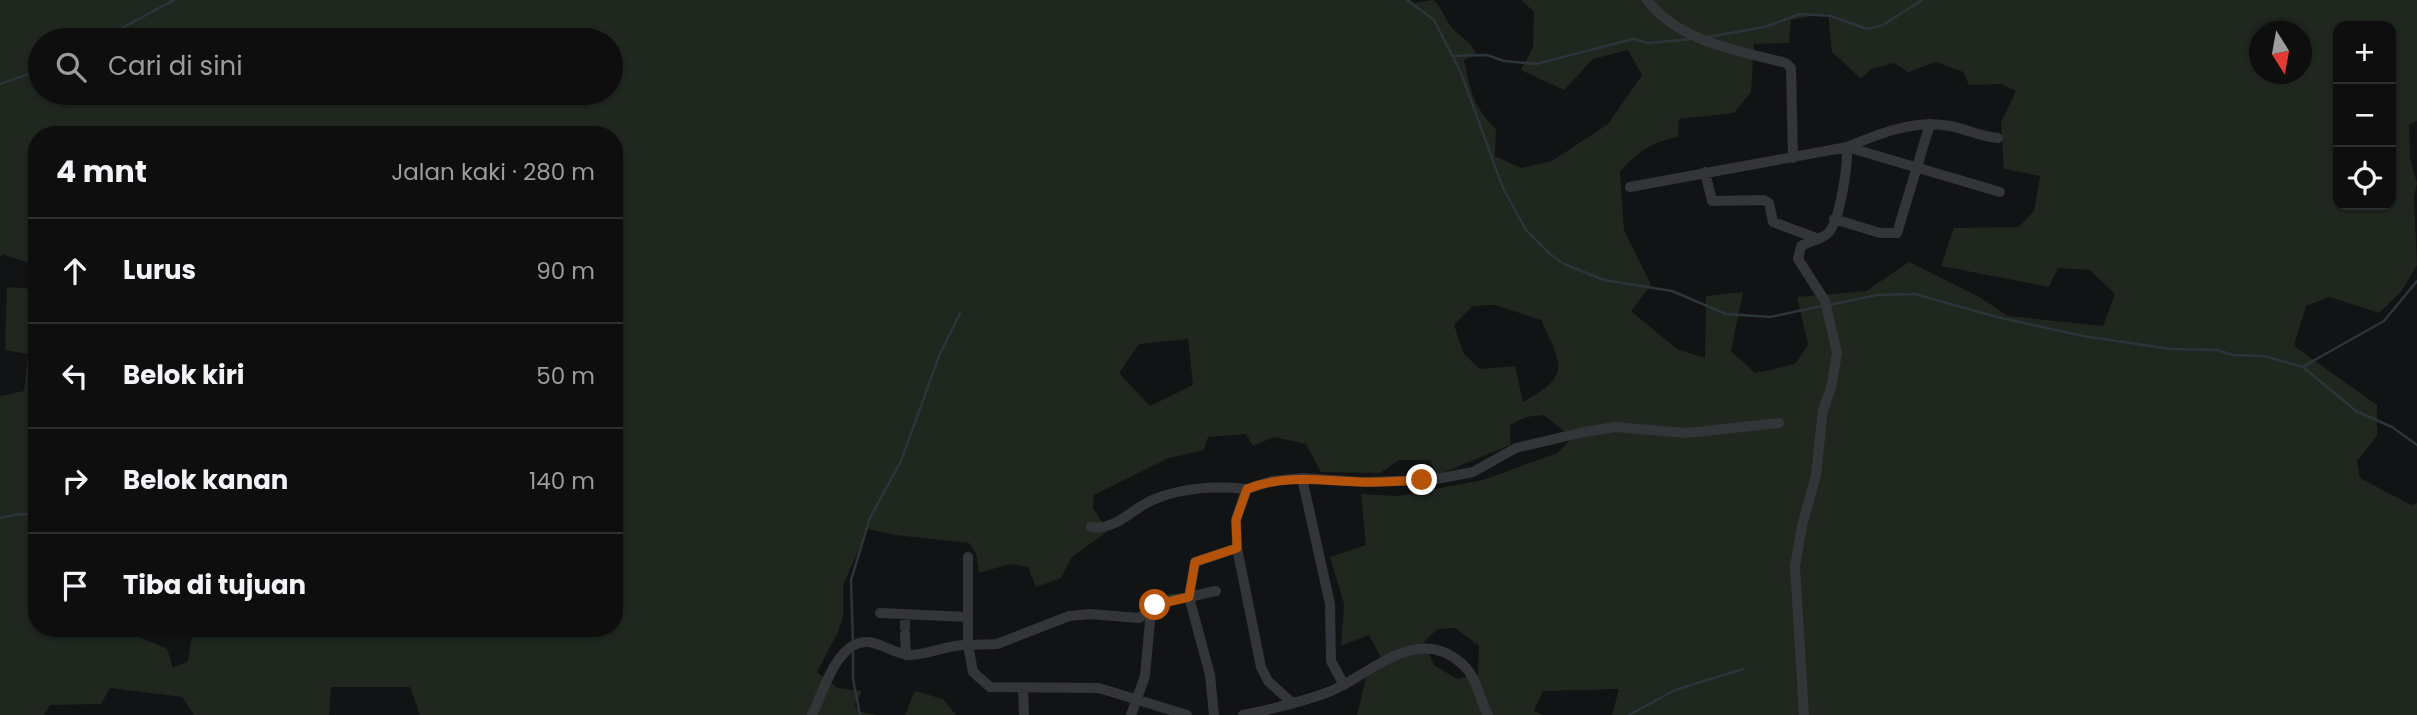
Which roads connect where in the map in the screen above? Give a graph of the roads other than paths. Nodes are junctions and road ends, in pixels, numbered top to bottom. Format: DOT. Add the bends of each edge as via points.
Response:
graph roads {
  1 [pos="1647,0"];
  2 [pos="1930,124"];
  3 [pos="1998,138"];
  4 [pos="1847,147"];
  5 [pos="1793,158"];
  6 [pos="1916,167"];
  7 [pos="1705,172"];
  8 [pos="1630,187"];
  9 [pos="2000,192"];
  10 [pos="1835,219"];
  11 [pos="1816,238"];
  12 [pos="1779,423"];
  13 [pos="1302,478"];
  14 [pos="1247,489"];
  15 [pos="1091,527"];
  16 [pos="1237,548"];
  17 [pos="968,557"];
  18 [pos="1216,592"];
  19 [pos="1189,597"];
  20 [pos="1151,610"];
  21 [pos="880,613"];
  22 [pos="967,617"];
  23 [pos="905,634"];
  24 [pos="968,645"];
  25 [pos="906,655"];
  26 [pos="1344,685"];
  27 [pos="1023,688"];
  28 [pos="1136,699"];
  29 [pos="1291,702"];
  30 [pos="1175,714"];
  31 [pos="812,715"];
  32 [pos="1024,715"];
  33 [pos="1131,715"];
  34 [pos="1187,715"];
  35 [pos="1213,715"];
  36 [pos="1243,715"];
  37 [pos="1488,715"];
  38 [pos="1804,715"];
  1 -- 5 [label="street" via="1658,15 1706,41 1791,68"];
  2 -- 3 [label="street"];
  2 -- 4 [label="street" via="1885,132"];
  2 -- 6 [label="street"];
  4 -- 5 [label="street"];
  4 -- 6 [label="street"];
  4 -- 10 [label="street"];
  5 -- 7 [label="street"];
  6 -- 9 [label="street"];
  6 -- 10 [label="street" via="1895,234"];
  7 -- 8 [label="street"];
  7 -- 11 [label="street" via="1712,201 1764,200 1773,222"];
  10 -- 11 [label="street" via="1829,233"];
  11 -- 38 [label="street" via="1801,246 1798,259 1826,305 1836,353 1795,566"];
  12 -- 13 [label="street" via="1687,433 1615,427 1584,432 1516,448 1473,472 1431,480"];
  13 -- 14 [label="street"];
  13 -- 26 [label="street" via="1330,604 1331,662"];
  14 -- 15 [label="street" via="1182,491 1151,500 1107,526"];
  14 -- 16 [label="street" via="1236,520"];
  16 -- 19 [label="street" via="1195,562"];
  16 -- 29 [label="street" via="1261,667 1268,681"];
  17 -- 22 [label="street"];
  18 -- 19 [label="street"];
  19 -- 20 [label="street" via="1164,601"];
  19 -- 35 [label="street" via="1210,675"];
  20 -- 24 [label="street" via="1134,619 1069,616 997,644"];
  20 -- 28 [label="street" via="1148,657"];
  21 -- 22 [label="street"];
  22 -- 24 [label="street"];
  23 -- 25 [label="street"];
  24 -- 25 [label="street"];
  24 -- 27 [label="street" via="970,666 981,681 990,687"];
  25 -- 31 [label="street" via="877,644 858,643 845,651"];
  26 -- 29 [label="street"];
  26 -- 37 [label="street" via="1400,652 1427,649 1463,664"];
  27 -- 28 [label="street" via="1099,688"];
  27 -- 32 [label="street"];
  28 -- 30 [label="street"];
  28 -- 33 [label="street"];
  29 -- 36 [label="street"];
  30 -- 34 [label="street"];
}
